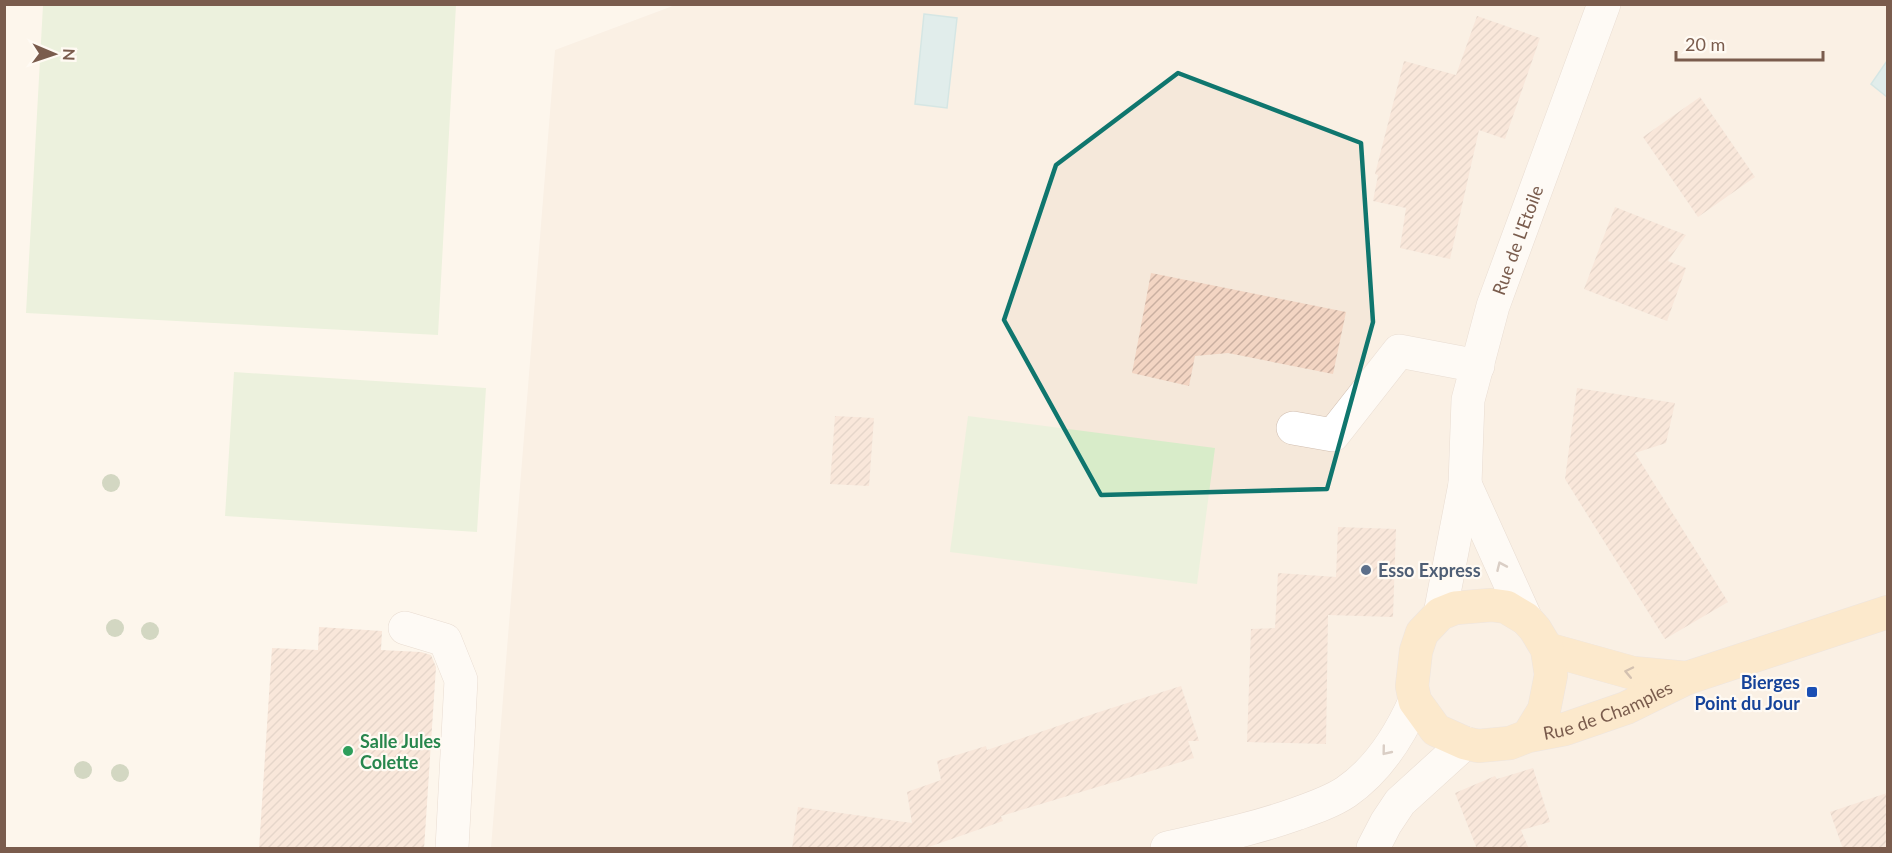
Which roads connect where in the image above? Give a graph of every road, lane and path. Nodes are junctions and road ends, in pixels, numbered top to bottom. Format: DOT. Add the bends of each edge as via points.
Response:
graph roads {
  1 [pos="1604,4"];
  2 [pos="1478,366"];
  3 [pos="1293,428"];
  4 [pos="1464,484"];
  5 [pos="1887,612"];
  6 [pos="1440,614"];
  7 [pos="1526,619"];
  8 [pos="405,628"];
  9 [pos="1548,650"];
  10 [pos="1687,678"];
  11 [pos="1415,701"];
  12 [pos="1528,736"];
  13 [pos="1465,742"];
  14 [pos="1400,802"];
  15 [pos="1322,805"];
  16 [pos="452,849"];
  17 [pos="1167,849"];
  18 [pos="1373,849"];
  1 -- 2 [label="street, Rue de L'Etoile" via="1493,306"];
  2 -- 3 [label="street" via="1399,351 1333,435"];
  2 -- 4 [label="street, Rue de L'Etoile" via="1468,400"];
  4 -- 6 [label="street, Rue de L'Etoile"];
  7 -- 4 [label="street, Rue de L'Etoile, one-way"];
  5 -- 10 [label="main road, Rue de Champles"];
  6 -- 7 [label="main road" via="1455,608 1491,605 1506,607"];
  6 -- 11 [label="main road" via="1422,633 1416,651 1412,686"];
  7 -- 9 [label="main road"];
  8 -- 16 [label="street" via="445,640 461,680"];
  10 -- 9 [label="main road, Rue de Champles, one-way" via="1633,673"];
  9 -- 12 [label="main road" via="1551,675 1544,710"];
  10 -- 12 [label="main road, Rue de Champles" via="1626,708 1565,729"];
  11 -- 13 [label="main road" via="1436,729"];
  11 -- 15 [label="street, one-way" via="1400,733 1366,775"];
  12 -- 13 [label="main road" via="1478,746"];
  13 -- 14 [label="street"];
  14 -- 15 [label="street"];
  14 -- 18 [label="street"];
  15 -- 17 [label="street" via="1264,826"];
}
